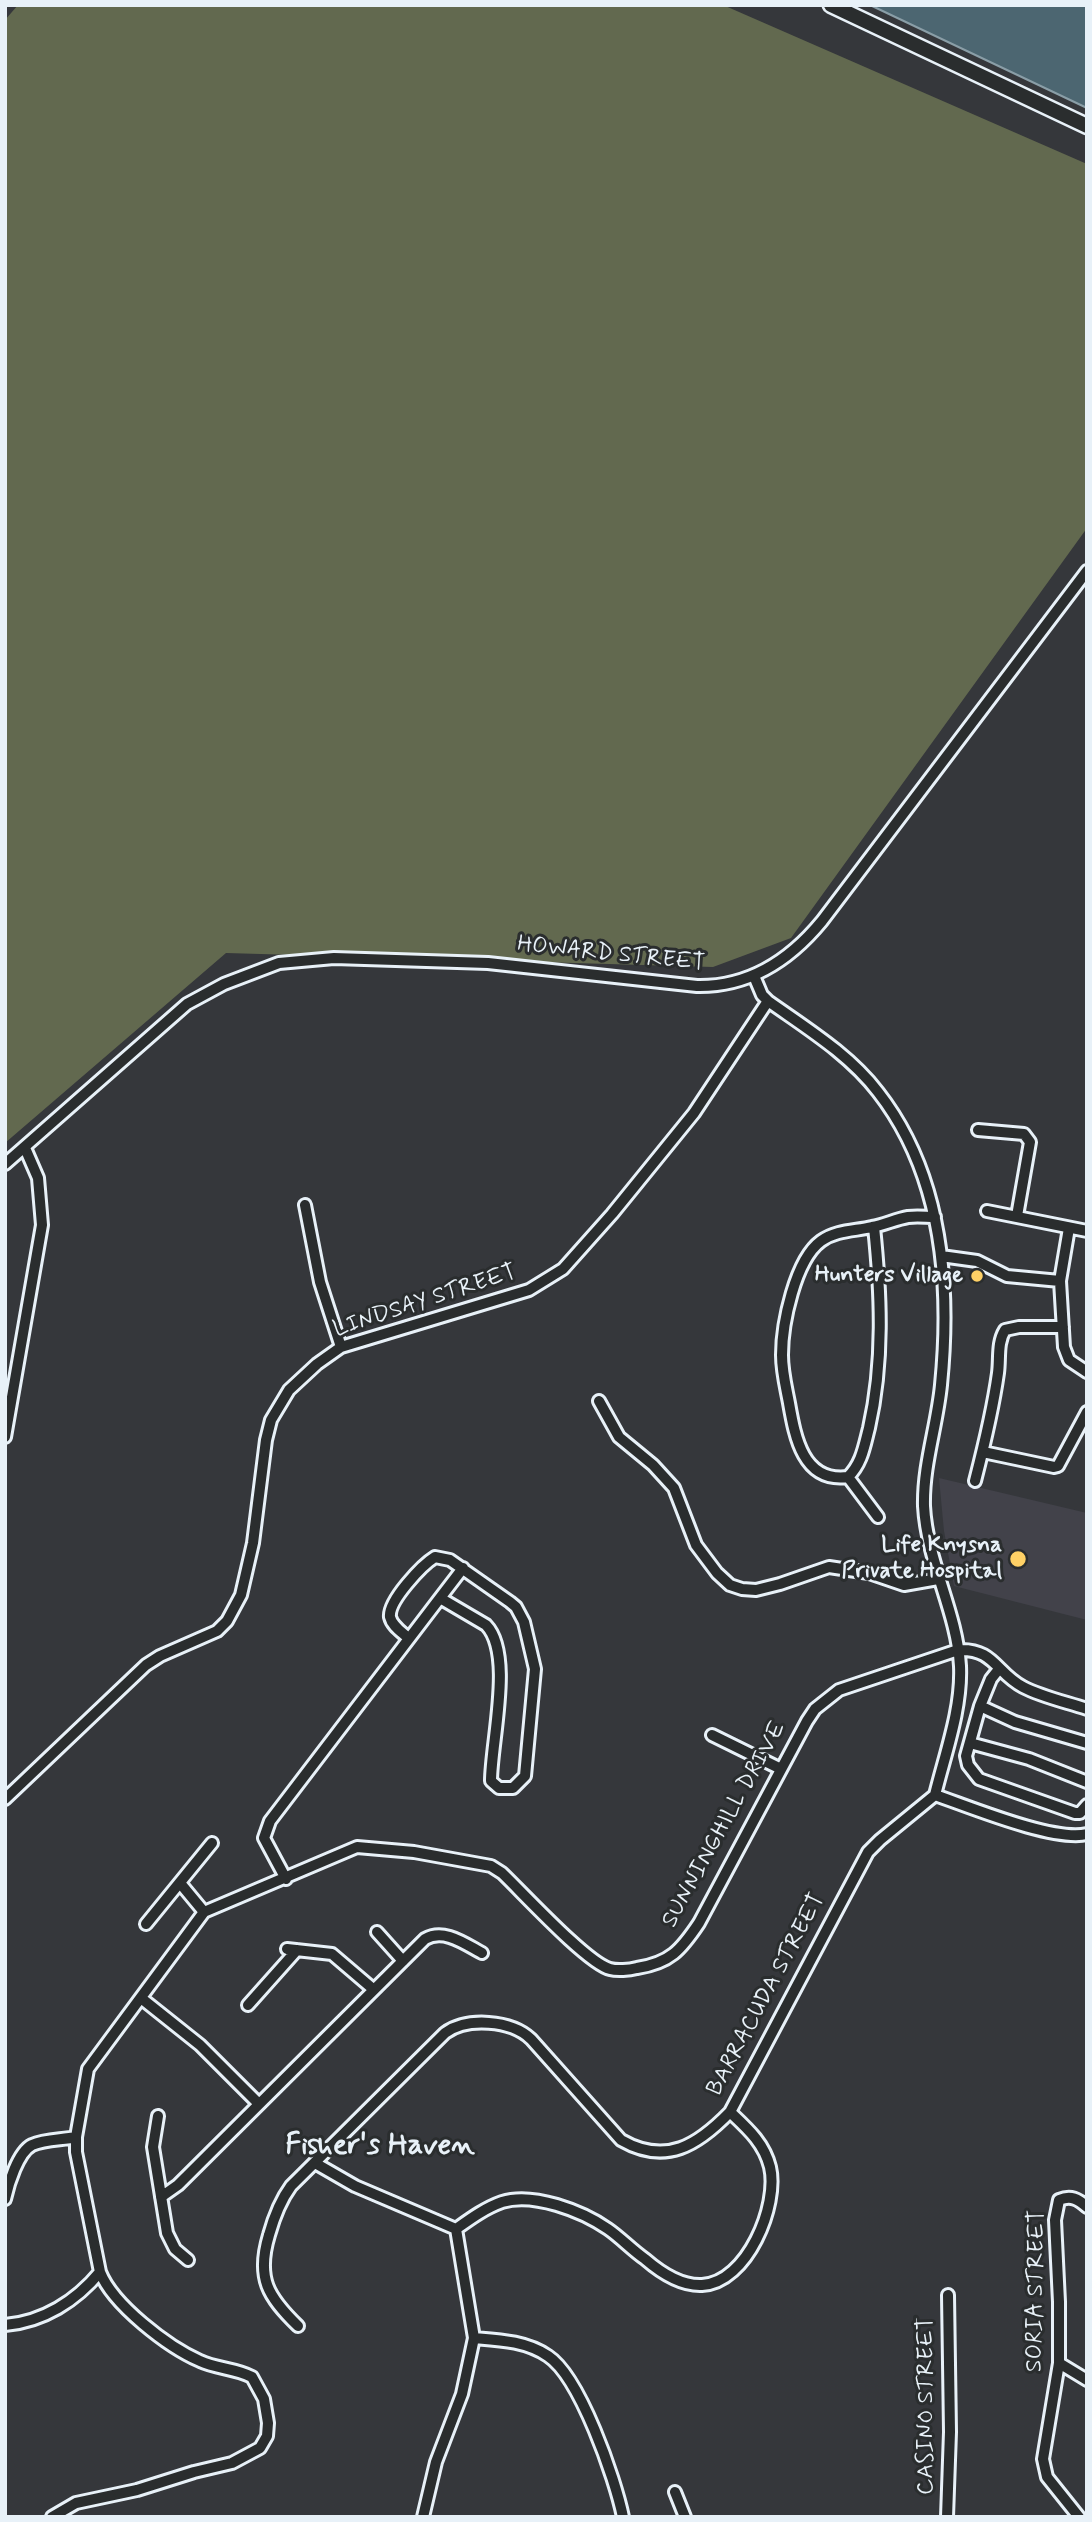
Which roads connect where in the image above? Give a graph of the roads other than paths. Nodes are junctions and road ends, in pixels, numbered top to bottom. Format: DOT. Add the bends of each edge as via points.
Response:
graph roads {
  1 [pos="831,5"];
  2 [pos="1087,126"];
  3 [pos="1087,571"];
  4 [pos="754,976"];
  5 [pos="768,1001"];
  6 [pos="978,1130"];
  7 [pos="26,1148"];
  8 [pos="5,1164"];
  9 [pos="305,1205"];
  10 [pos="987,1211"];
  11 [pos="1017,1216"];
  12 [pos="935,1217"];
  13 [pos="874,1227"];
  14 [pos="1069,1228"];
  15 [pos="1087,1231"];
  16 [pos="941,1256"];
  17 [pos="1060,1281"];
  18 [pos="1063,1327"];
  19 [pos="341,1347"];
  20 [pos="1087,1372"];
  21 [pos="599,1401"];
  22 [pos="1087,1412"];
  23 [pos="1084,1425"];
  24 [pos="5,1437"];
  25 [pos="983,1452"];
  26 [pos="848,1477"];
  27 [pos="975,1481"];
  28 [pos="878,1517"];
  29 [pos="463,1569"];
  30 [pos="938,1579"];
  31 [pos="440,1598"];
  32 [pos="408,1638"];
  33 [pos="958,1650"];
  34 [pos="999,1669"];
  35 [pos="980,1706"];
  36 [pos="1087,1709"];
  37 [pos="712,1735"];
  38 [pos="970,1743"];
  39 [pos="1087,1743"];
  40 [pos="781,1769"];
  41 [pos="1087,1782"];
  42 [pos="935,1796"];
  43 [pos="5,1799"];
  44 [pos="1087,1805"];
  45 [pos="1087,1834"];
  46 [pos="212,1843"];
  47 [pos="286,1879"];
  48 [pos="180,1883"];
  49 [pos="204,1912"];
  50 [pos="146,1924"];
  51 [pos="377,1932"];
  52 [pos="482,1953"];
  53 [pos="403,1961"];
  54 [pos="373,1989"];
  55 [pos="141,1998"];
  56 [pos="248,2005"];
  57 [pos="259,2104"];
  58 [pos="730,2112"];
  59 [pos="158,2116"];
  60 [pos="76,2137"];
  61 [pos="315,2163"];
  62 [pos="161,2197"];
  63 [pos="5,2199"];
  64 [pos="1083,2204"];
  65 [pos="456,2229"];
  66 [pos="188,2260"];
  67 [pos="100,2272"];
  68 [pos="948,2295"];
  69 [pos="5,2325"];
  70 [pos="298,2326"];
  71 [pos="474,2338"];
  72 [pos="1059,2363"];
  73 [pos="1087,2381"];
  74 [pos="675,2492"];
  75 [pos="623,2516"];
  76 [pos="52,2517"];
  77 [pos="423,2517"];
  78 [pos="685,2517"];
  79 [pos="947,2517"];
  80 [pos="1079,2517"];
  1 -- 2 [label="street"];
  3 -- 4 [label="street, HOWARD STREET" via="822,920 795,950"];
  4 -- 5 [label="street"];
  4 -- 7 [label="street, HOWARD STREET" via="697,986 488,963 334,958 279,962 187,1004"];
  5 -- 12 [label="street" via="834,1048 878,1091 910,1146"];
  5 -- 19 [label="street, LINDSAY STREET" via="694,1113 563,1269 529,1290"];
  6 -- 11 [label="street" via="1024,1134 1030,1142"];
  7 -- 8 [label="street, HOWARD STREET"];
  7 -- 24 [label="street" via="38,1178 41,1225"];
  9 -- 19 [label="street" via="320,1282"];
  10 -- 11 [label="street"];
  11 -- 14 [label="street"];
  12 -- 13 [label="street" via="908,1217"];
  12 -- 16 [label="street"];
  13 -- 26 [label="street" via="877,1394 861,1460"];
  13 -- 26 [label="street" via="833,1234 814,1247 802,1266 784,1334 783,1374 800,1450 820,1473 836,1479"];
  14 -- 15 [label="street"];
  14 -- 17 [label="street"];
  16 -- 17 [label="street" via="976,1261 1007,1276"];
  16 -- 30 [label="street" via="943,1367 924,1486 925,1528"];
  17 -- 18 [label="street"];
  18 -- 20 [label="street" via="1066,1355"];
  18 -- 25 [label="street" via="1019,1327 1002,1334"];
  19 -- 43 [label="street, LINDSAY STREET" via="289,1390 271,1420 253,1543 241,1595 227,1621 216,1632 146,1665"];
  21 -- 30 [label="street" via="619,1437 674,1488 696,1545 730,1585 756,1590 829,1567 869,1573 904,1585"];
  22 -- 23 [label="street"];
  23 -- 25 [label="street" via="1058,1466"];
  25 -- 27 [label="street"];
  26 -- 28 [label="street"];
  29 -- 31 [label="street"];
  29 -- 31 [label="street" via="516,1607 534,1658 526,1770 513,1788 499,1788 491,1781 499,1659 495,1638 486,1625"];
  29 -- 32 [label="street" via="444,1557 435,1557 400,1593 390,1618"];
  30 -- 33 [label="street"];
  31 -- 32 [label="street"];
  32 -- 47 [label="street" via="268,1825 264,1838"];
  33 -- 34 [label="street" via="984,1654"];
  33 -- 40 [label="street, SUNNINGHILL DRIVE" via="839,1690 807,1721"];
  33 -- 42 [label="street" via="958,1699"];
  34 -- 35 [label="street"];
  34 -- 36 [label="street" via="1024,1688"];
  35 -- 38 [label="street"];
  35 -- 39 [label="street" via="1015,1722"];
  37 -- 40 [label="street"];
  38 -- 41 [label="street"];
  38 -- 44 [label="street" via="968,1765 979,1779 1076,1813"];
  40 -- 47 [label="street, SUNNINGHILL DRIVE" via="699,1923 680,1950 651,1966 610,1969 600,1964 491,1866 357,1847"];
  42 -- 45 [label="street" via="1066,1836"];
  42 -- 58 [label="street, BARRACUDA STREET" via="868,1852"];
  46 -- 48 [label="street"];
  47 -- 49 [label="street, SUNNINGHILL DRIVE"];
  48 -- 49 [label="street"];
  48 -- 50 [label="street"];
  49 -- 55 [label="street"];
  51 -- 53 [label="street"];
  52 -- 53 [label="street" via="433,1934"];
  53 -- 54 [label="street"];
  54 -- 56 [label="street" via="332,1954 292,1950"];
  54 -- 57 [label="street"];
  55 -- 57 [label="street" via="200,2045"];
  55 -- 60 [label="street" via="88,2069"];
  57 -- 62 [label="street"];
  58 -- 61 [label="street, BARRACUDA STREET" via="686,2146 653,2153 634,2148 612,2133 525,2033 468,2023 445,2033"];
  58 -- 65 [label="street" via="756,2136 766,2154 772,2197 759,2235 736,2266 716,2282 701,2285 670,2276 607,2228 551,2203 505,2201"];
  59 -- 62 [label="street" via="153,2147"];
  60 -- 63 [label="street" via="27,2148 9,2180"];
  60 -- 67 [label="street"];
  61 -- 65 [label="street" via="355,2186"];
  61 -- 70 [label="street, BARRACUDA STREET" via="281,2200 263,2261 263,2277 272,2298"];
  62 -- 66 [label="street" via="170,2242"];
  64 -- 72 [label="street, SORIA STREET" via="1064,2198 1057,2205"];
  65 -- 71 [label="street"];
  67 -- 69 [label="street" via="68,2303"];
  67 -- 76 [label="street" via="108,2288 147,2328 177,2349 201,2362 252,2376 264,2399 267,2436 260,2448 232,2463 76,2503"];
  68 -- 79 [label="street, CASINO STREET"];
  71 -- 75 [label="street" via="533,2348 568,2375 588,2414"];
  71 -- 77 [label="street" via="462,2394 436,2462"];
  72 -- 73 [label="street"];
  72 -- 80 [label="street, SORIA STREET" via="1044,2470"];
  74 -- 78 [label="street"];
}
